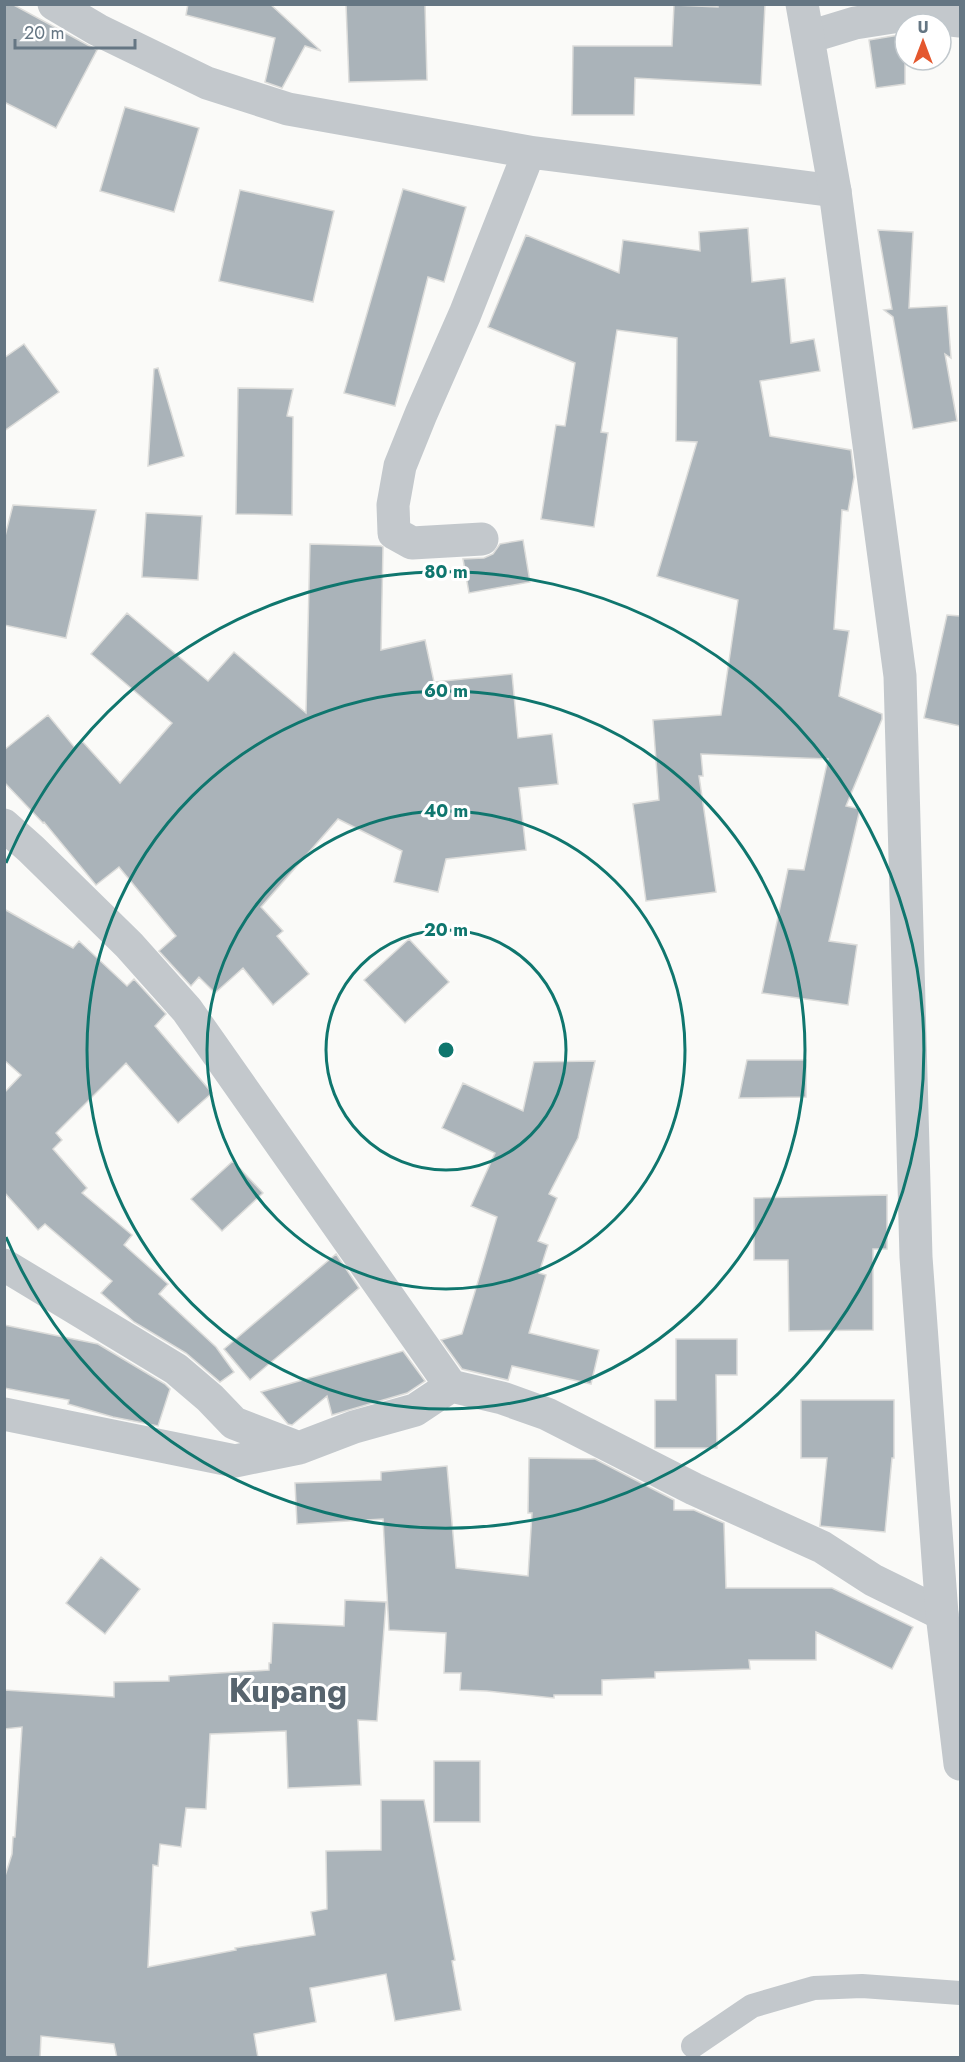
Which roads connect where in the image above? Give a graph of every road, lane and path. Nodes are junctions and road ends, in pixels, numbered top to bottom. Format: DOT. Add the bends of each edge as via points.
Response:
graph roads {
  1 [pos="54,4"];
  2 [pos="802,4"];
  3 [pos="960,21"];
  4 [pos="809,37"];
  5 [pos="530,152"];
  6 [pos="835,191"];
  7 [pos="482,539"];
  8 [pos="4,825"];
  9 [pos="4,1265"];
  10 [pos="451,1386"];
  11 [pos="4,1414"];
  12 [pos="299,1448"];
  13 [pos="942,1614"];
  14 [pos="960,1749"];
  15 [pos="960,1993"];
  16 [pos="693,2046"];
  1 -- 5 [label="street" via="207,83 288,109"];
  2 -- 4 [label="street"];
  3 -- 4 [label="street" via="906,15 855,23"];
  4 -- 6 [label="street"];
  5 -- 6 [label="street"];
  5 -- 7 [label="street" via="400,466 393,505 394,533 412,543"];
  6 -- 13 [label="street" via="900,676 916,1257"];
  8 -- 10 [label="street" via="129,945 188,1010"];
  9 -- 12 [label="street" via="176,1369 234,1423"];
  10 -- 12 [label="street" via="416,1410 354,1426"];
  10 -- 13 [label="street" via="546,1414 694,1489 822,1547 873,1580"];
  11 -- 12 [label="street" via="235,1461"];
  13 -- 14 [label="street"];
  15 -- 16 [label="lane" via="862,1986 814,1988 752,2006"];
}
